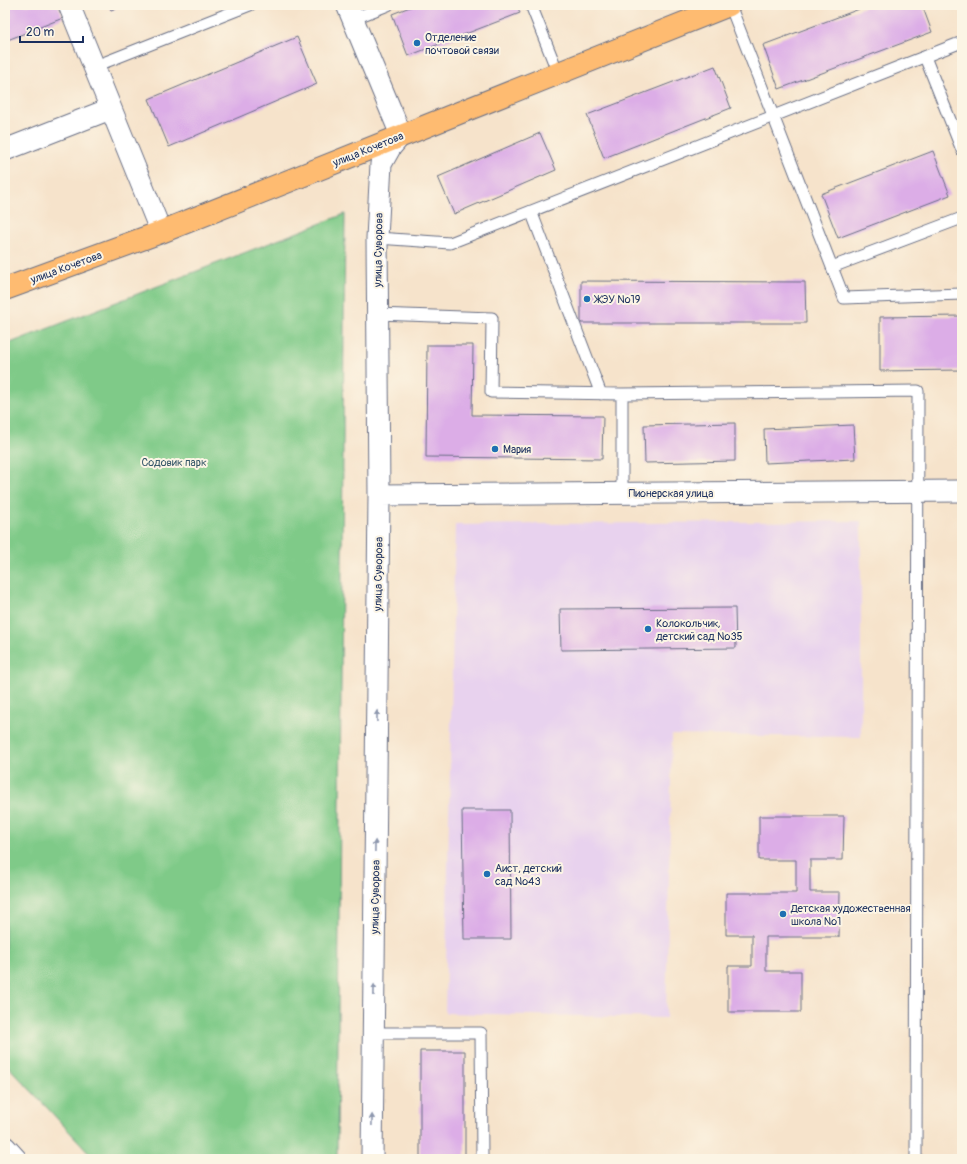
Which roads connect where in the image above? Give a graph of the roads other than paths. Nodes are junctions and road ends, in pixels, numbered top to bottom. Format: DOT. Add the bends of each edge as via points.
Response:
graph roads {
  1 [pos="69,5"];
  2 [pos="250,5"];
  3 [pos="388,5"];
  4 [pos="531,5"];
  5 [pos="730,5"];
  6 [pos="350,12"];
  7 [pos="962,42"];
  8 [pos="925,57"];
  9 [pos="93,67"];
  10 [pos="558,73"];
  11 [pos="110,108"];
  12 [pos="773,116"];
  13 [pos="401,135"];
  14 [pos="5,150"];
  15 [pos="962,150"];
  16 [pos="351,155"];
  17 [pos="381,164"];
  18 [pos="531,211"];
  19 [pos="962,218"];
  20 [pos="161,232"];
  21 [pos="377,238"];
  22 [pos="832,267"];
  23 [pos="5,289"];
  24 [pos="962,294"];
  25 [pos="376,314"];
  26 [pos="600,394"];
  27 [pos="622,394"];
  28 [pos="962,491"];
  29 [pos="919,492"];
  30 [pos="622,494"];
  31 [pos="379,495"];
  32 [pos="373,1033"];
  33 [pos="5,1147"];
  34 [pos="16,1159"];
  35 [pos="372,1159"];
  36 [pos="482,1159"];
  37 [pos="916,1159"];
  1 -- 9 [label="street"];
  2 -- 9 [label="lane"];
  3 -- 6 [label="lane"];
  4 -- 10 [label="lane"];
  5 -- 10 [label="main road, улица Кочетова"];
  5 -- 12 [label="lane"];
  6 -- 13 [label="street"];
  7 -- 8 [label="lane"];
  8 -- 12 [label="lane"];
  8 -- 15 [label="lane"];
  9 -- 11 [label="street"];
  10 -- 13 [label="main road, улица Кочетова"];
  11 -- 14 [label="street"];
  11 -- 20 [label="street"];
  12 -- 18 [label="lane"];
  12 -- 22 [label="lane"];
  13 -- 16 [label="main road, улица Кочетова"];
  13 -- 17 [label="street, улица Суворова"];
  16 -- 17 [label="street" via="369,156"];
  16 -- 20 [label="main road, улица Кочетова"];
  17 -- 21 [label="street, улица Суворова"];
  18 -- 21 [label="lane" via="450,243"];
  18 -- 26 [label="lane"];
  19 -- 22 [label="lane"];
  20 -- 23 [label="main road, улица Кочетова"];
  21 -- 25 [label="street, улица Суворова"];
  22 -- 24 [label="lane" via="844,298"];
  25 -- 26 [label="lane" via="492,318 491,392"];
  25 -- 31 [label="street, улица Суворова"];
  26 -- 27 [label="lane"];
  27 -- 29 [label="lane" via="918,391"];
  27 -- 30 [label="lane"];
  28 -- 29 [label="street, Пионерская улица"];
  29 -- 30 [label="street, Пионерская улица"];
  29 -- 37 [label="lane"];
  30 -- 31 [label="street, Пионерская улица"];
  32 -- 31 [label="street, улица Суворова, one-way"];
  35 -- 32 [label="street, улица Суворова, one-way"];
  32 -- 36 [label="lane" via="481,1033"];
  33 -- 34 [label="street"];
}
